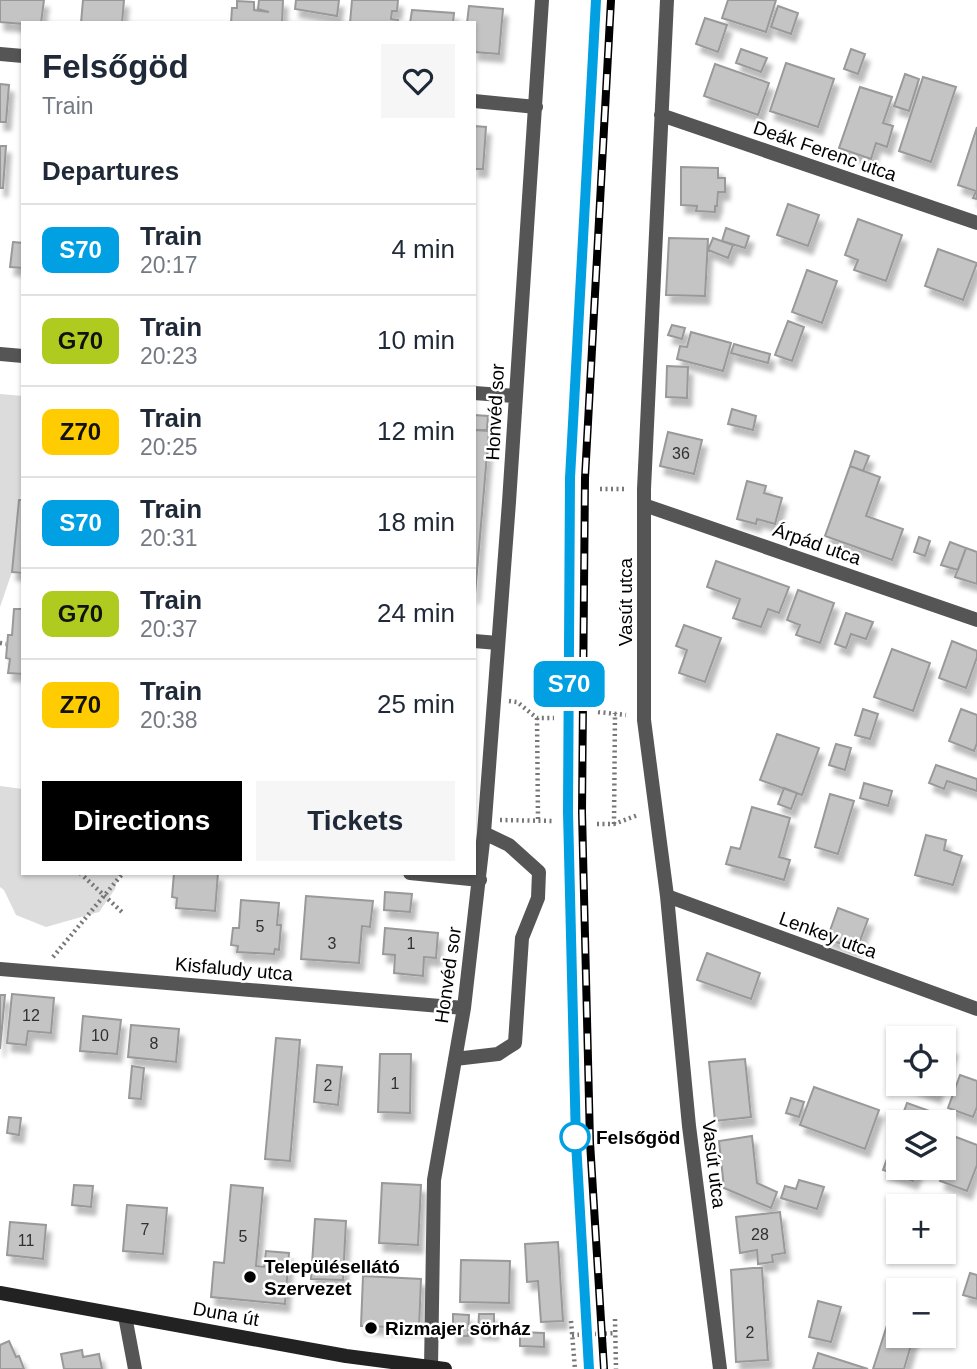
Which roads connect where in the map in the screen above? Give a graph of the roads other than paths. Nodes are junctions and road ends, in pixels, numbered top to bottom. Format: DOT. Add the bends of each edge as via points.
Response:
graph roads {
  1 [pos="542,0"];
  2 [pos="667,0"];
  3 [pos="0,54"];
  4 [pos="21,56"];
  5 [pos="476,101"];
  6 [pos="536,107"];
  7 [pos="661,115"];
  8 [pos="977,223"];
  9 [pos="0,354"];
  10 [pos="21,356"];
  11 [pos="476,393"];
  12 [pos="515,396"];
  13 [pos="644,505"];
  14 [pos="977,620"];
  15 [pos="476,641"];
  16 [pos="498,643"];
  17 [pos="485,826"];
  18 [pos="430,875"];
  19 [pos="480,880"];
  20 [pos="667,896"];
  21 [pos="0,968"];
  22 [pos="464,1008"];
  23 [pos="977,1009"];
  24 [pos="456,1059"];
  25 [pos="0,1293"];
  26 [pos="125,1316"];
  27 [pos="431,1368"];
  28 [pos="135,1369"];
  29 [pos="443,1369"];
  30 [pos="720,1369"];
  1 -- 6 [label="street, Honvéd sor"];
  2 -- 7 [label="street, Vasút utca"];
  3 -- 4 [label="street"];
  5 -- 6 [label="street"];
  6 -- 12 [label="street, Honvéd sor"];
  7 -- 8 [label="street, Deák Ferenc utca"];
  7 -- 13 [label="street, Vasút utca"];
  9 -- 10 [label="street"];
  11 -- 12 [label="street"];
  12 -- 16 [label="street, Honvéd sor"];
  13 -- 14 [label="street, Árpád utca"];
  13 -- 20 [label="street, Vasút utca" via="644,720"];
  15 -- 16 [label="street"];
  16 -- 17 [label="street, Honvéd sor"];
  17 -- 19 [label="street, Honvéd sor"];
  17 -- 24 [label="street" via="539,872 538,898 522,939 515,1043 498,1054"];
  18 -- 19 [label="street"];
  19 -- 22 [label="street, Honvéd sor"];
  20 -- 23 [label="street, Lenkey utca"];
  20 -- 30 [label="street, Vasút utca" via="689,1126"];
  21 -- 22 [label="street, Kisfaludy utca"];
  22 -- 24 [label="street, Honvéd sor"];
  24 -- 27 [label="street, Honvéd sor" via="434,1180"];
  25 -- 26 [label="street, Duna út"];
  26 -- 27 [label="street, Duna út"];
  26 -- 28 [label="street"];
  27 -- 29 [label="street, Duna út"];
}
